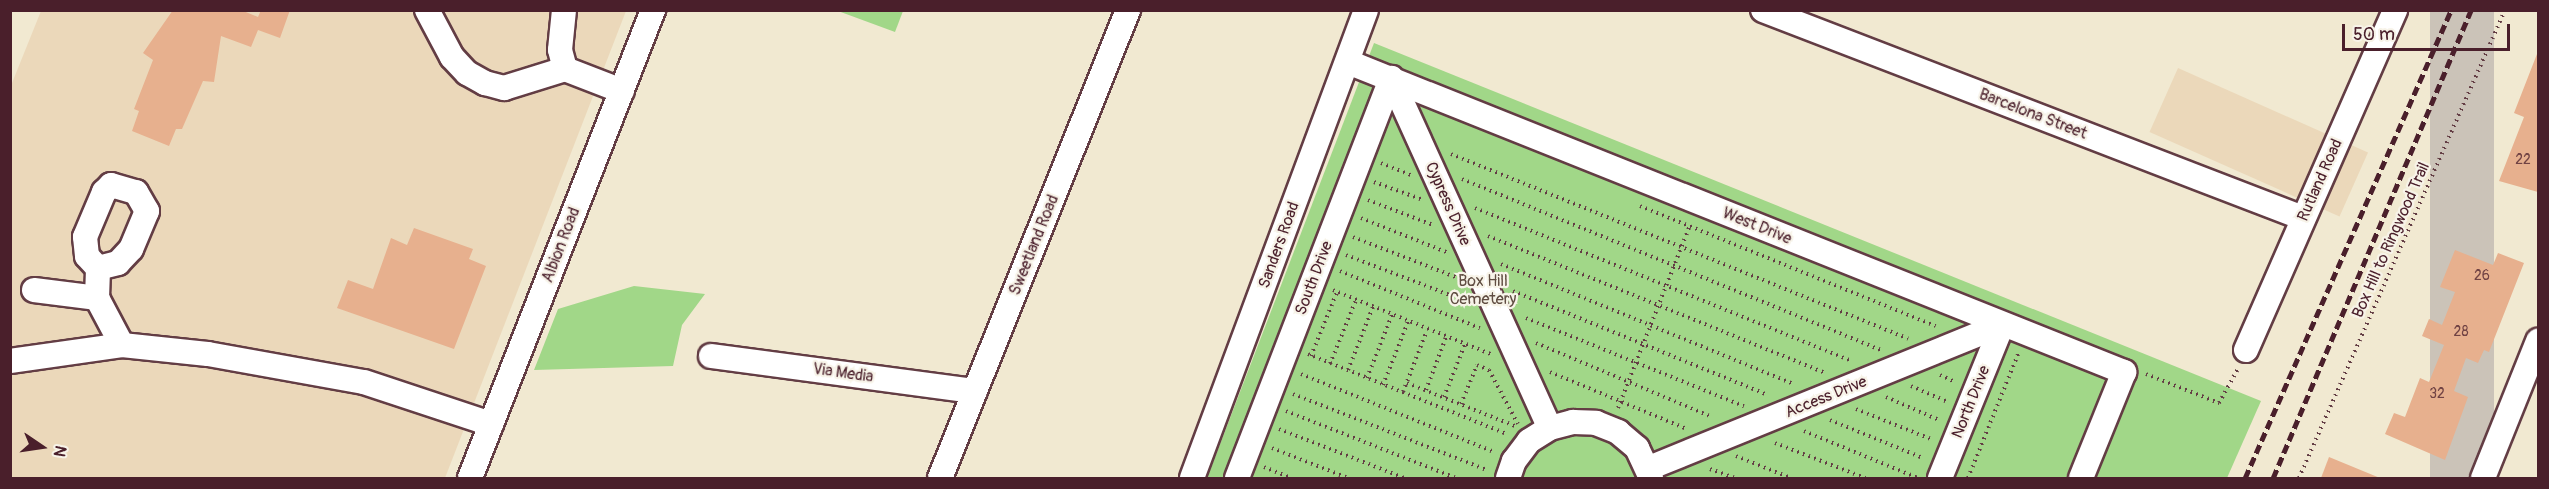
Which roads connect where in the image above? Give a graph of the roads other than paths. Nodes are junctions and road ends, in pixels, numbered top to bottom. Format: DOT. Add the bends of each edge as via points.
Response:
graph roads {
  1 [pos="427,10"];
  2 [pos="564,10"];
  3 [pos="653,10"];
  4 [pos="1128,10"];
  5 [pos="1366,10"];
  6 [pos="1763,10"];
  7 [pos="2395,10"];
  8 [pos="1348,62"];
  9 [pos="565,69"];
  10 [pos="1391,78"];
  11 [pos="622,91"];
  12 [pos="2303,218"];
  13 [pos="98,268"];
  14 [pos="34,290"];
  15 [pos="97,298"];
  16 [pos="2002,325"];
  17 [pos="2538,341"];
  18 [pos="122,345"];
  19 [pos="2246,351"];
  20 [pos="711,356"];
  21 [pos="10,361"];
  22 [pos="975,391"];
  23 [pos="491,424"];
  24 [pos="1550,428"];
  25 [pos="1957,437"];
  26 [pos="1512,464"];
  27 [pos="1650,473"];
  28 [pos="470,478"];
  29 [pos="940,478"];
  30 [pos="1192,478"];
  31 [pos="1237,478"];
  32 [pos="2081,478"];
  33 [pos="2483,478"];
  1 -- 9 [label="street" via="452,57 466,73 485,83 504,88"];
  2 -- 9 [label="street" via="560,50"];
  3 -- 11 [label="street, Albion Road"];
  4 -- 22 [label="street, Sweetland Road"];
  5 -- 8 [label="street, Sanders Road"];
  6 -- 12 [label="street, Barcelona Street"];
  7 -- 12 [label="street, Rutland Road"];
  8 -- 10 [label="street, West Drive"];
  8 -- 30 [label="street, Sanders Road"];
  9 -- 11 [label="street"];
  10 -- 16 [label="street, West Drive"];
  10 -- 24 [label="street, Cypress Drive"];
  10 -- 31 [label="street, South Drive"];
  11 -- 23 [label="street, Albion Road"];
  12 -- 19 [label="street, Rutland Road"];
  13 -- 15 [label="street"];
  14 -- 15 [label="street"];
  15 -- 18 [label="street"];
  16 -- 25 [label="street, North Drive"];
  16 -- 27 [label="street, Access Drive" via="1711,443"];
  16 -- 32 [label="street, West Drive" via="2124,372"];
  17 -- 33 [label="street"];
  18 -- 21 [label="street"];
  18 -- 23 [label="street" via="208,354 364,382"];
  20 -- 22 [label="street, Via Media"];
  22 -- 29 [label="street, Sweetland Road"];
  23 -- 28 [label="street, Albion Road"];
  24 -- 26 [label="street"];
  24 -- 27 [label="street" via="1573,422 1611,428 1637,448"];
}
